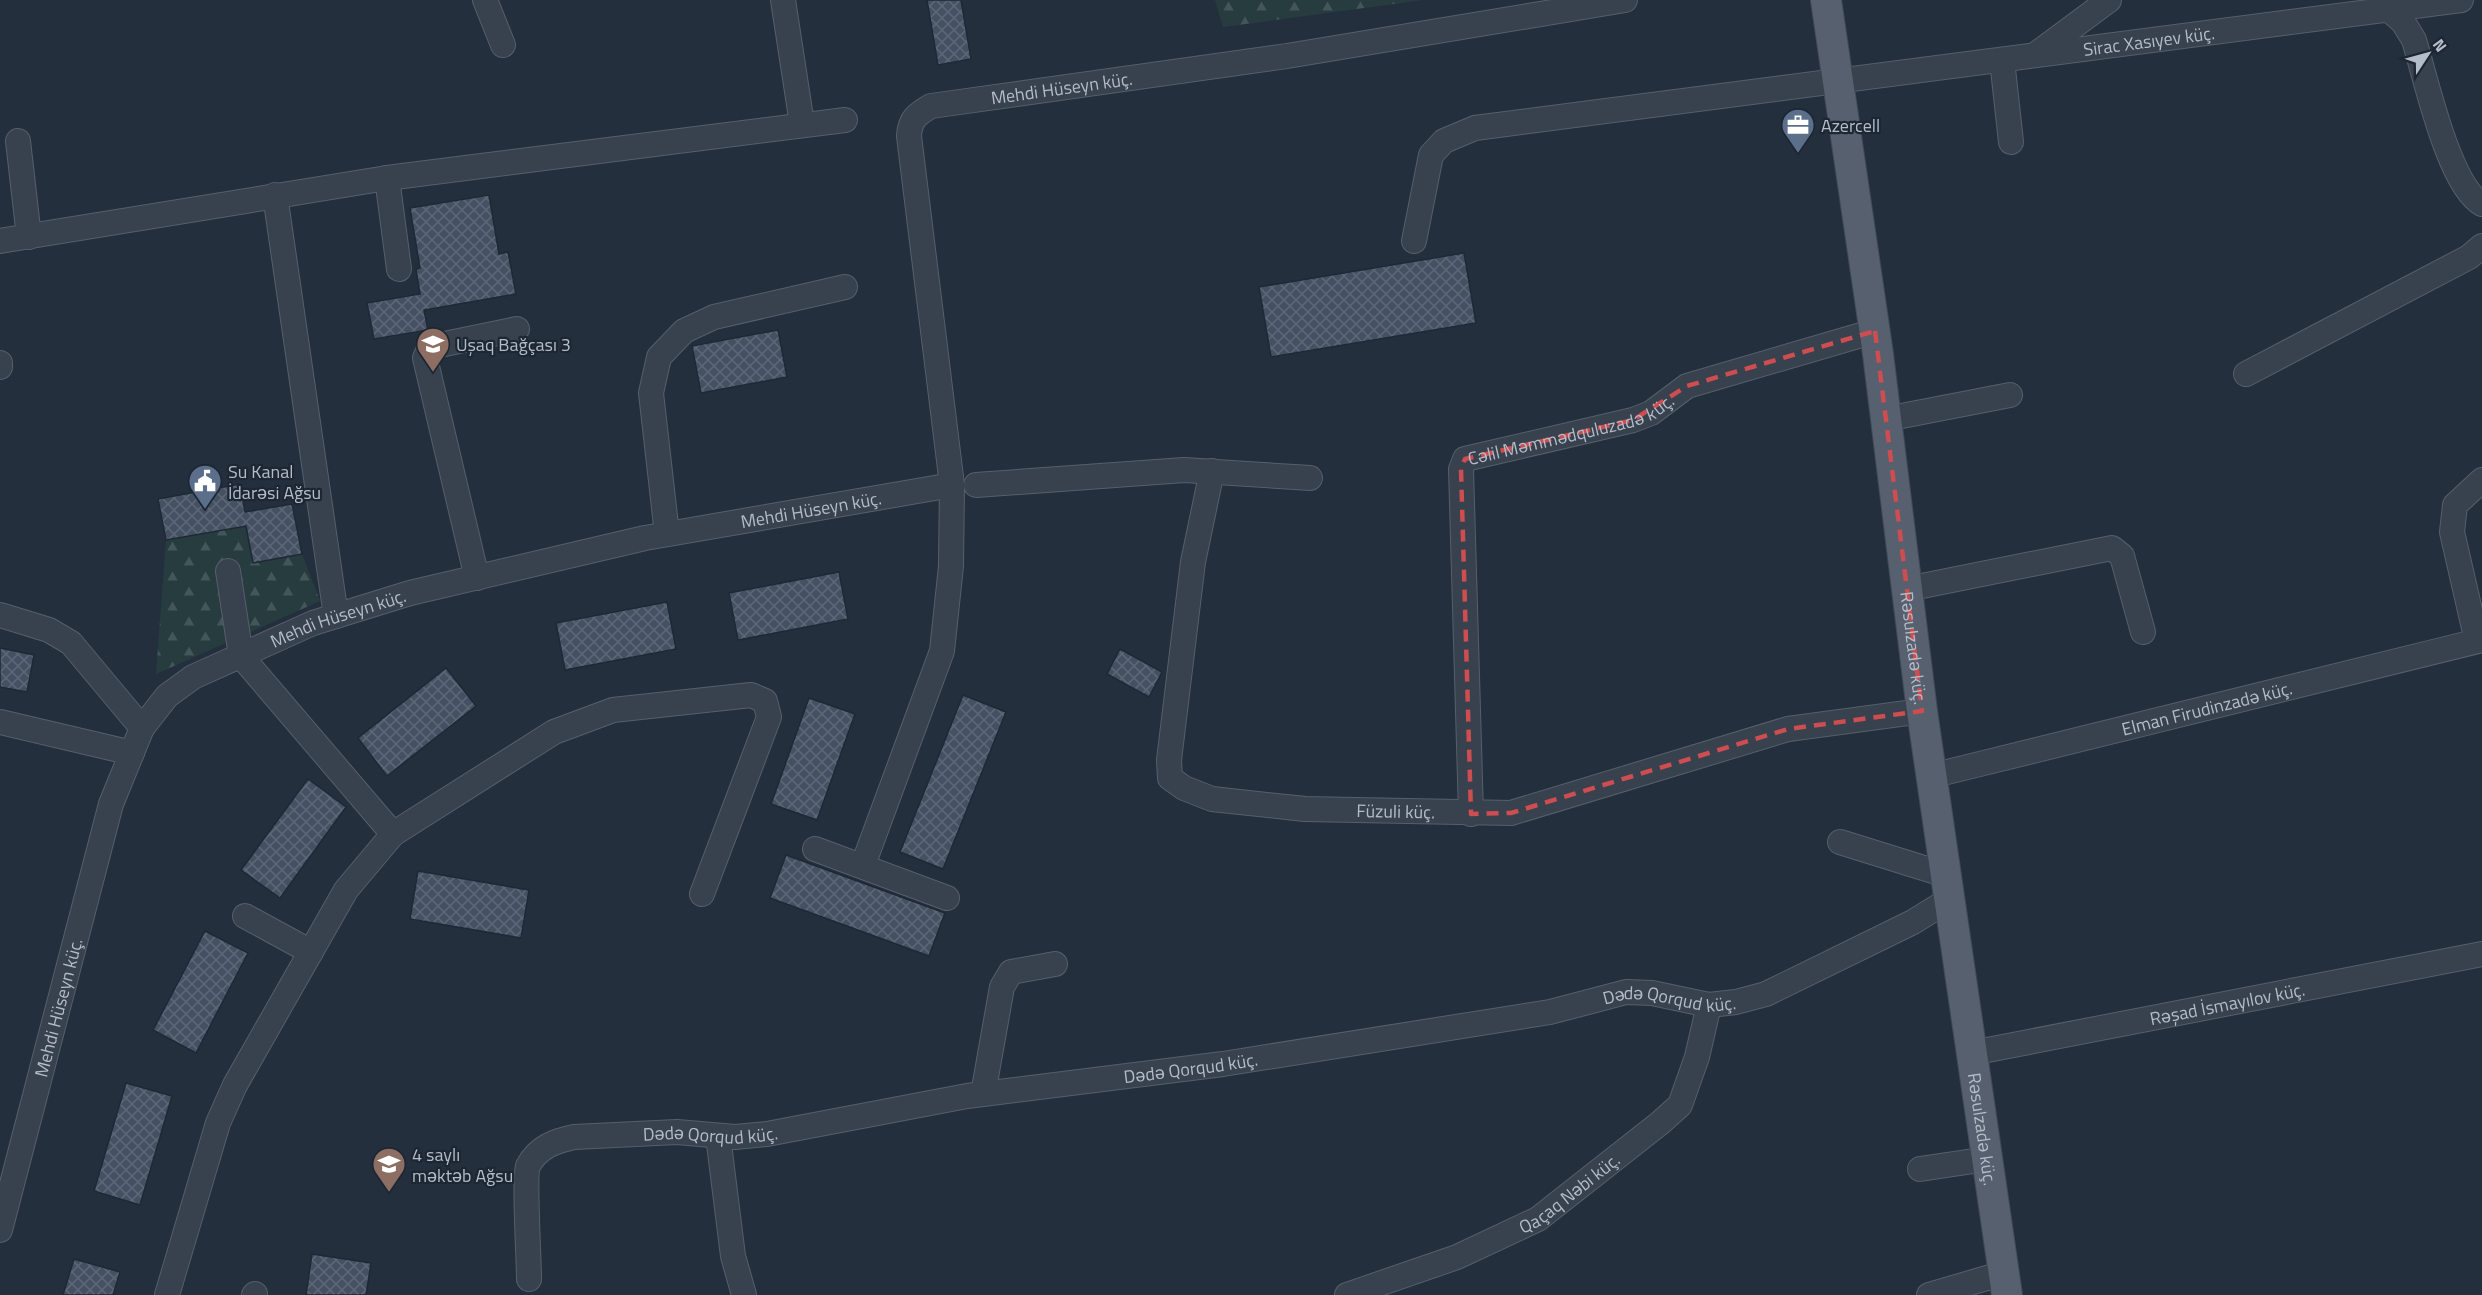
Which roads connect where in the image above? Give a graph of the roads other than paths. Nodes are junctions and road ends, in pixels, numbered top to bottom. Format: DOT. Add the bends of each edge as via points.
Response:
graph roads {
  1 [pos="485,0"];
  2 [pos="783,0"];
  3 [pos="1625,0"];
  4 [pos="1826,0"];
  5 [pos="2109,0"];
  6 [pos="2461,0"];
  7 [pos="2388,9"];
  8 [pos="503,45"];
  9 [pos="2033,56"];
  10 [pos="2002,60"];
  11 [pos="1839,82"];
  12 [pos="845,120"];
  13 [pos="802,124"];
  14 [pos="18,141"];
  15 [pos="2011,142"];
  16 [pos="387,178"];
  17 [pos="275,195"];
  18 [pos="2482,204"];
  19 [pos="29,237"];
  20 [pos="0,241"];
  21 [pos="1414,241"];
  22 [pos="2482,246"];
  23 [pos="399,269"];
  24 [pos="845,287"];
  25 [pos="517,328"];
  26 [pos="1875,331"];
  27 [pos="2246,374"];
  28 [pos="2010,395"];
  29 [pos="1886,419"];
  30 [pos="1212,471"];
  31 [pos="1310,478"];
  32 [pos="2482,480"];
  33 [pos="964,485"];
  34 [pos="667,534"];
  35 [pos="228,571"];
  36 [pos="477,578"];
  37 [pos="1907,589"];
  38 [pos="0,615"];
  39 [pos="336,616"];
  40 [pos="2143,632"];
  41 [pos="2480,640"];
  42 [pos="241,656"];
  43 [pos="1922,711"];
  44 [pos="0,722"];
  45 [pos="142,728"];
  46 [pos="132,753"];
  47 [pos="1931,776"];
  48 [pos="1471,814"];
  49 [pos="393,834"];
  50 [pos="1840,842"];
  51 [pos="815,849"];
  52 [pos="863,865"];
  53 [pos="1948,887"];
  54 [pos="702,894"];
  55 [pos="947,898"];
  56 [pos="245,916"];
  57 [pos="311,951"];
  58 [pos="2482,954"];
  59 [pos="1055,964"];
  60 [pos="1709,1005"];
  61 [pos="1972,1053"];
  62 [pos="983,1094"];
  63 [pos="718,1136"];
  64 [pos="1988,1159"];
  65 [pos="1920,1169"];
  66 [pos="0,1230"];
  67 [pos="529,1279"];
  68 [pos="2006,1284"];
  69 [pos="167,1295"];
  70 [pos="744,1295"];
  71 [pos="1347,1295"];
  72 [pos="1929,1295"];
  1 -- 8 [label="street"];
  2 -- 13 [label="street"];
  3 -- 33 [label="street, Mehdi Hüseyn küç." via="1287,56 931,106 917,114 910,124 909,136"];
  4 -- 11 [label="main road, Rəsulzadə küç."];
  5 -- 9 [label="street"];
  6 -- 7 [label="street, Sirac Xasıyev küç."];
  7 -- 9 [label="street, Sirac Xasıyev küç."];
  7 -- 18 [label="street" via="2403,22 2414,40 2456,174 2473,199"];
  9 -- 10 [label="street, Sirac Xasıyev küç."];
  10 -- 11 [label="street, Sirac Xasıyev küç."];
  10 -- 15 [label="street"];
  11 -- 21 [label="street, Sirac Xasıyev küç." via="1475,128 1444,141 1431,155"];
  11 -- 26 [label="main road, Rəsulzadə küç."];
  12 -- 13 [label="street"];
  13 -- 16 [label="street"];
  14 -- 19 [label="street"];
  16 -- 17 [label="street"];
  16 -- 23 [label="street"];
  17 -- 19 [label="street"];
  17 -- 39 [label="street"];
  19 -- 20 [label="street"];
  22 -- 27 [label="street" via="2469,257"];
  24 -- 34 [label="street" via="714,317 684,331 660,357 651,393"];
  25 -- 36 [label="street" via="430,347 425,358"];
  26 -- 29 [label="main road, Rəsulzadə küç."];
  26 -- 48 [label="street, Cəlil Məmmədquluzadə küç." via="1687,386 1651,413 1633,420 1465,459 1461,469"];
  28 -- 29 [label="street"];
  29 -- 37 [label="main road, Rəsulzadə küç."];
  30 -- 31 [label="street"];
  30 -- 33 [label="street"];
  30 -- 48 [label="street, Füzuli küç." via="1193,562 1170,778 1184,789 1212,799 1305,808"];
  32 -- 41 [label="street" via="2455,505 2452,532"];
  33 -- 34 [label="street, Mehdi Hüseyn küç."];
  33 -- 52 [label="street" via="942,651"];
  34 -- 36 [label="street, Mehdi Hüseyn küç."];
  35 -- 42 [label="street"];
  36 -- 39 [label="street, Mehdi Hüseyn küç."];
  37 -- 40 [label="street" via="2112,548 2122,556"];
  37 -- 43 [label="main road, Rəsulzadə küç."];
  38 -- 45 [label="street" via="49,630 70,643"];
  39 -- 42 [label="street, Mehdi Hüseyn küç."];
  41 -- 47 [label="street, Elman Firudinzadə küç."];
  42 -- 45 [label="street, Mehdi Hüseyn küç." via="193,677 167,696"];
  42 -- 49 [label="street"];
  43 -- 47 [label="main road, Rəsulzadə küç."];
  43 -- 48 [label="street, Füzuli küç." via="1788,729 1511,813"];
  44 -- 46 [label="street"];
  45 -- 46 [label="street, Mehdi Hüseyn küç."];
  46 -- 66 [label="street, Mehdi Hüseyn küç." via="111,804"];
  47 -- 53 [label="main road, Rəsulzadə küç."];
  49 -- 54 [label="street" via="554,732 613,710 751,695 765,701 769,717"];
  49 -- 57 [label="street" via="346,890"];
  50 -- 53 [label="street"];
  51 -- 52 [label="street"];
  52 -- 55 [label="street"];
  53 -- 60 [label="street, Dədə Qorqud küç." via="1913,922 1766,994"];
  53 -- 61 [label="main road, Rəsulzadə küç."];
  56 -- 57 [label="street"];
  57 -- 69 [label="street" via="235,1085 218,1123"];
  58 -- 61 [label="street, Rəşad İsmayılov küç."];
  59 -- 62 [label="street" via="1011,972 1002,987"];
  60 -- 62 [label="street, Dədə Qorqud küç." via="1652,993 1626,992 1550,1012 1223,1064"];
  60 -- 71 [label="street, Qaçaq Nəbi küç." via="1698,1057 1680,1105 1660,1123 1538,1219 1457,1257"];
  61 -- 64 [label="main road, Rəsulzadə küç."];
  62 -- 63 [label="street, Dədə Qorqud küç." via="767,1134"];
  63 -- 67 [label="street, Dədə Qorqud küç." via="677,1132 574,1137 540,1150 527,1168"];
  63 -- 70 [label="street" via="733,1256"];
  64 -- 65 [label="street"];
  64 -- 68 [label="main road, Rəsulzadə küç."];
  68 -- 72 [label="street"];
}
